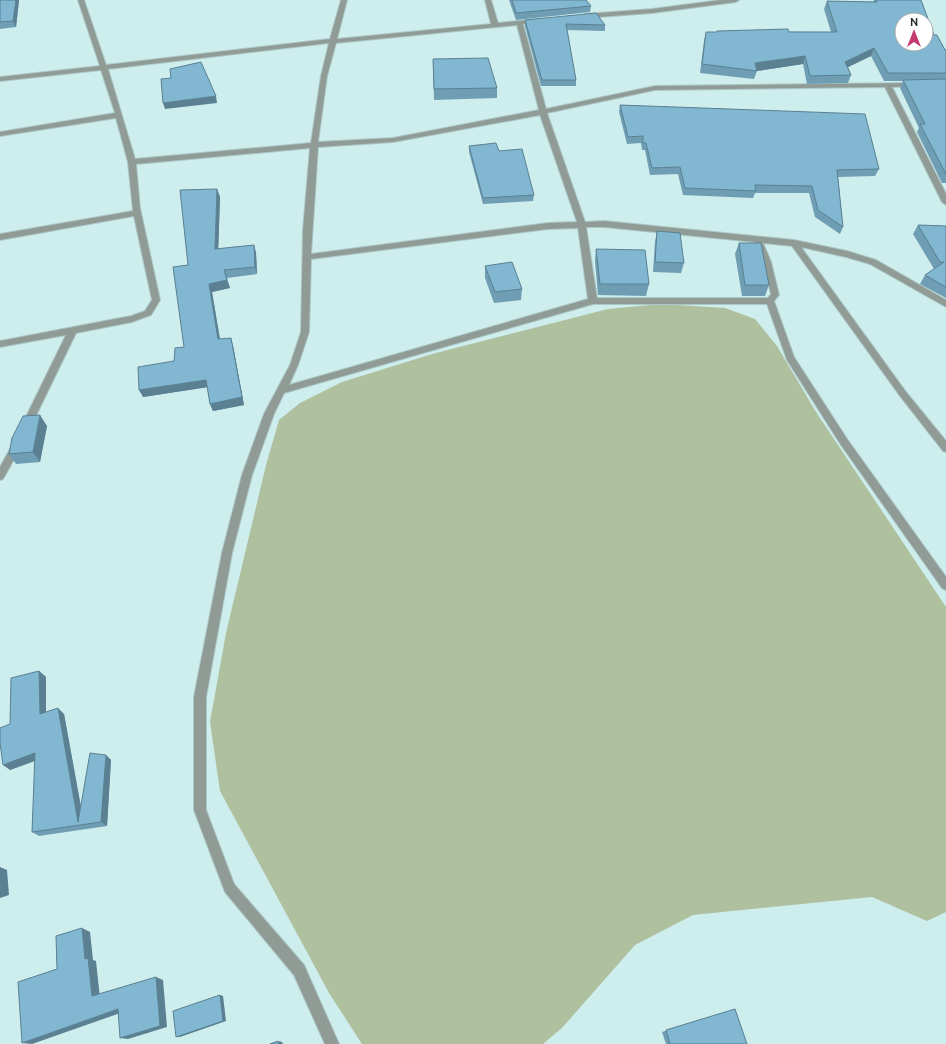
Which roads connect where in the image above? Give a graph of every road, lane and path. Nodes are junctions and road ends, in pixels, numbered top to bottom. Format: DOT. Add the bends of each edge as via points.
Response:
graph roads {
  1 [pos="81,0"];
  2 [pos="344,0"];
  3 [pos="488,0"];
  4 [pos="736,0"];
  5 [pos="581,16"];
  6 [pos="542,20"];
  7 [pos="519,22"];
  8 [pos="495,25"];
  9 [pos="333,41"];
  10 [pos="103,68"];
  11 [pos="0,79"];
  12 [pos="925,85"];
  13 [pos="888,86"];
  14 [pos="544,112"];
  15 [pos="119,115"];
  16 [pos="0,134"];
  17 [pos="314,144"];
  18 [pos="132,162"];
  19 [pos="946,202"];
  20 [pos="138,213"];
  21 [pos="582,224"];
  22 [pos="0,237"];
  23 [pos="758,239"];
  24 [pos="794,243"];
  25 [pos="307,257"];
  26 [pos="770,300"];
  27 [pos="593,301"];
  28 [pos="946,304"];
  29 [pos="74,330"];
  30 [pos="0,344"];
  31 [pos="282,390"];
  32 [pos="946,448"];
  33 [pos="0,476"];
  34 [pos="944,580"];
  35 [pos="332,1044"];
  1 -- 10 [label="street"];
  2 -- 9 [label="street"];
  3 -- 8 [label="street"];
  4 -- 5 [label="street"];
  6 -- 7 [label="street"];
  7 -- 8 [label="street"];
  7 -- 14 [label="street"];
  8 -- 9 [label="street"];
  9 -- 10 [label="street"];
  9 -- 17 [label="street" via="324,76"];
  10 -- 11 [label="street"];
  10 -- 15 [label="street"];
  12 -- 13 [label="street"];
  13 -- 14 [label="street" via="655,88"];
  13 -- 19 [label="street"];
  14 -- 17 [label="street" via="393,140"];
  14 -- 21 [label="street"];
  15 -- 16 [label="street"];
  15 -- 18 [label="street"];
  17 -- 18 [label="street"];
  17 -- 25 [label="street"];
  18 -- 20 [label="street"];
  20 -- 22 [label="street"];
  20 -- 29 [label="street" via="156,300 148,313 132,319"];
  21 -- 23 [label="street" via="676,230"];
  21 -- 25 [label="street" via="548,226"];
  21 -- 27 [label="street"];
  23 -- 24 [label="street"];
  23 -- 26 [label="street" via="775,295"];
  24 -- 28 [label="street" via="873,262"];
  24 -- 32 [label="street" via="903,394"];
  25 -- 31 [label="street" via="305,332"];
  26 -- 27 [label="street"];
  26 -- 34 [label="street" via="790,358 844,442"];
  27 -- 31 [label="street"];
  29 -- 30 [label="street"];
  29 -- 33 [label="street"];
  31 -- 35 [label="street" via="269,414 247,475 227,553 200,696 200,810 229,888 299,970"];
}
